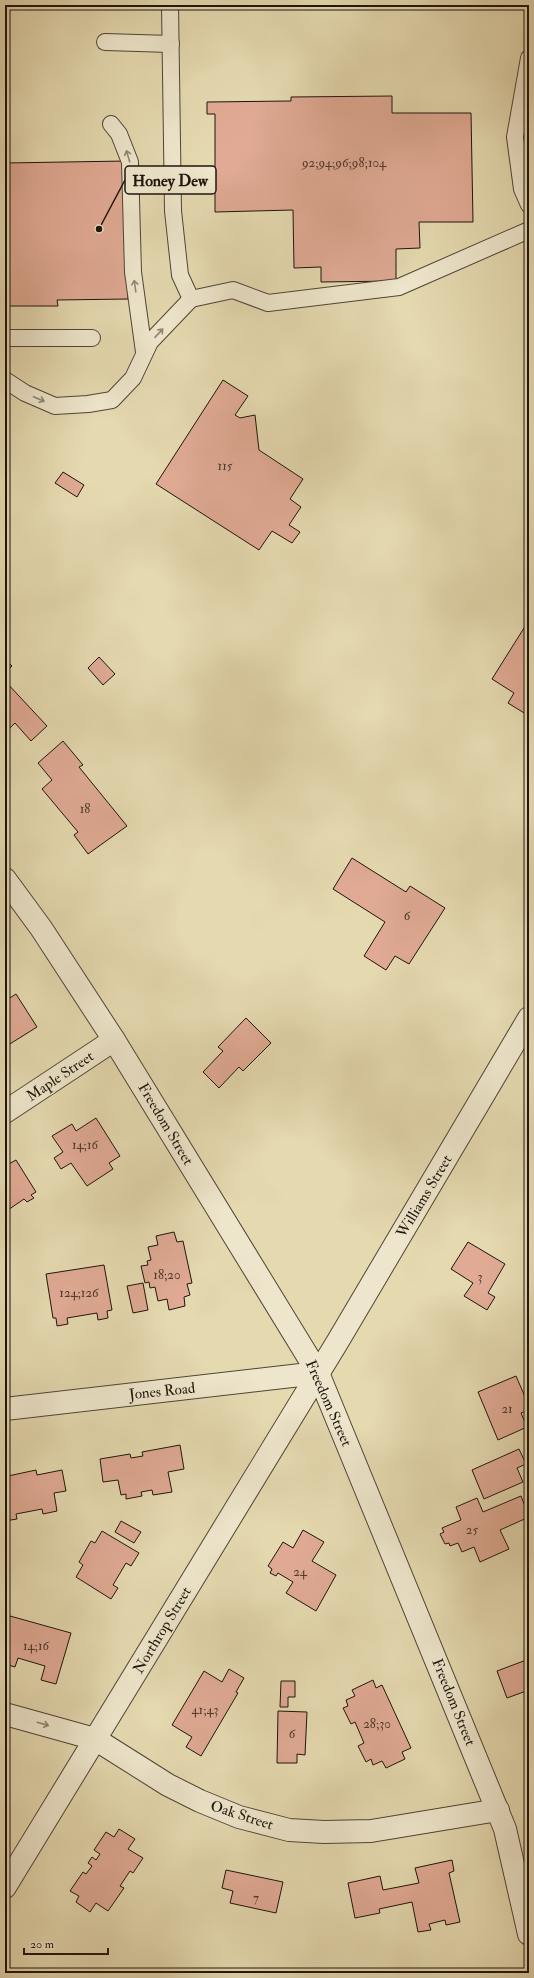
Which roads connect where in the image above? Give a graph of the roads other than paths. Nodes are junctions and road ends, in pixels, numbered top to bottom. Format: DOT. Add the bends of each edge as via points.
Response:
graph roads {
  1 [pos="170,5"];
  2 [pos="105,42"];
  3 [pos="171,44"];
  4 [pos="529,58"];
  5 [pos="111,124"];
  6 [pos="529,205"];
  7 [pos="529,230"];
  8 [pos="190,299"];
  9 [pos="5,338"];
  10 [pos="92,338"];
  11 [pos="144,352"];
  12 [pos="5,380"];
  13 [pos="5,879"];
  14 [pos="529,1018"];
  15 [pos="114,1040"];
  16 [pos="5,1112"];
  17 [pos="318,1374"];
  18 [pos="5,1408"];
  19 [pos="5,1714"];
  20 [pos="95,1740"];
  21 [pos="498,1810"];
  22 [pos="5,1887"];
  23 [pos="529,1934"];
  1 -- 3 [label="lane"];
  2 -- 3 [label="lane"];
  3 -- 8 [label="lane" via="173,211 180,275"];
  4 -- 6 [label="lane" via="515,137 522,189"];
  11 -- 5 [label="lane, one-way" via="133,272 130,162 119,134"];
  7 -- 8 [label="lane" via="399,287 268,303 234,290"];
  11 -- 8 [label="lane, one-way" via="150,342"];
  9 -- 10 [label="lane"];
  12 -- 11 [label="lane, one-way" via="25,393 55,406 112,400 133,378"];
  13 -- 15 [label="street, Freedom Street" via="41,928"];
  14 -- 17 [label="street, Williams Street"];
  15 -- 16 [label="street, Maple Street"];
  15 -- 17 [label="street, Freedom Street"];
  17 -- 18 [label="street, Jones Road"];
  17 -- 20 [label="street, Northrop Street"];
  17 -- 21 [label="street, Freedom Street"];
  19 -- 20 [label="street, Oak Street, one-way"];
  20 -- 21 [label="street, Oak Street" via="200,1801 239,1817 289,1830 371,1831"];
  20 -- 22 [label="street, Northrop Street"];
  21 -- 23 [label="street, Freedom Street" via="506,1829"];
}
